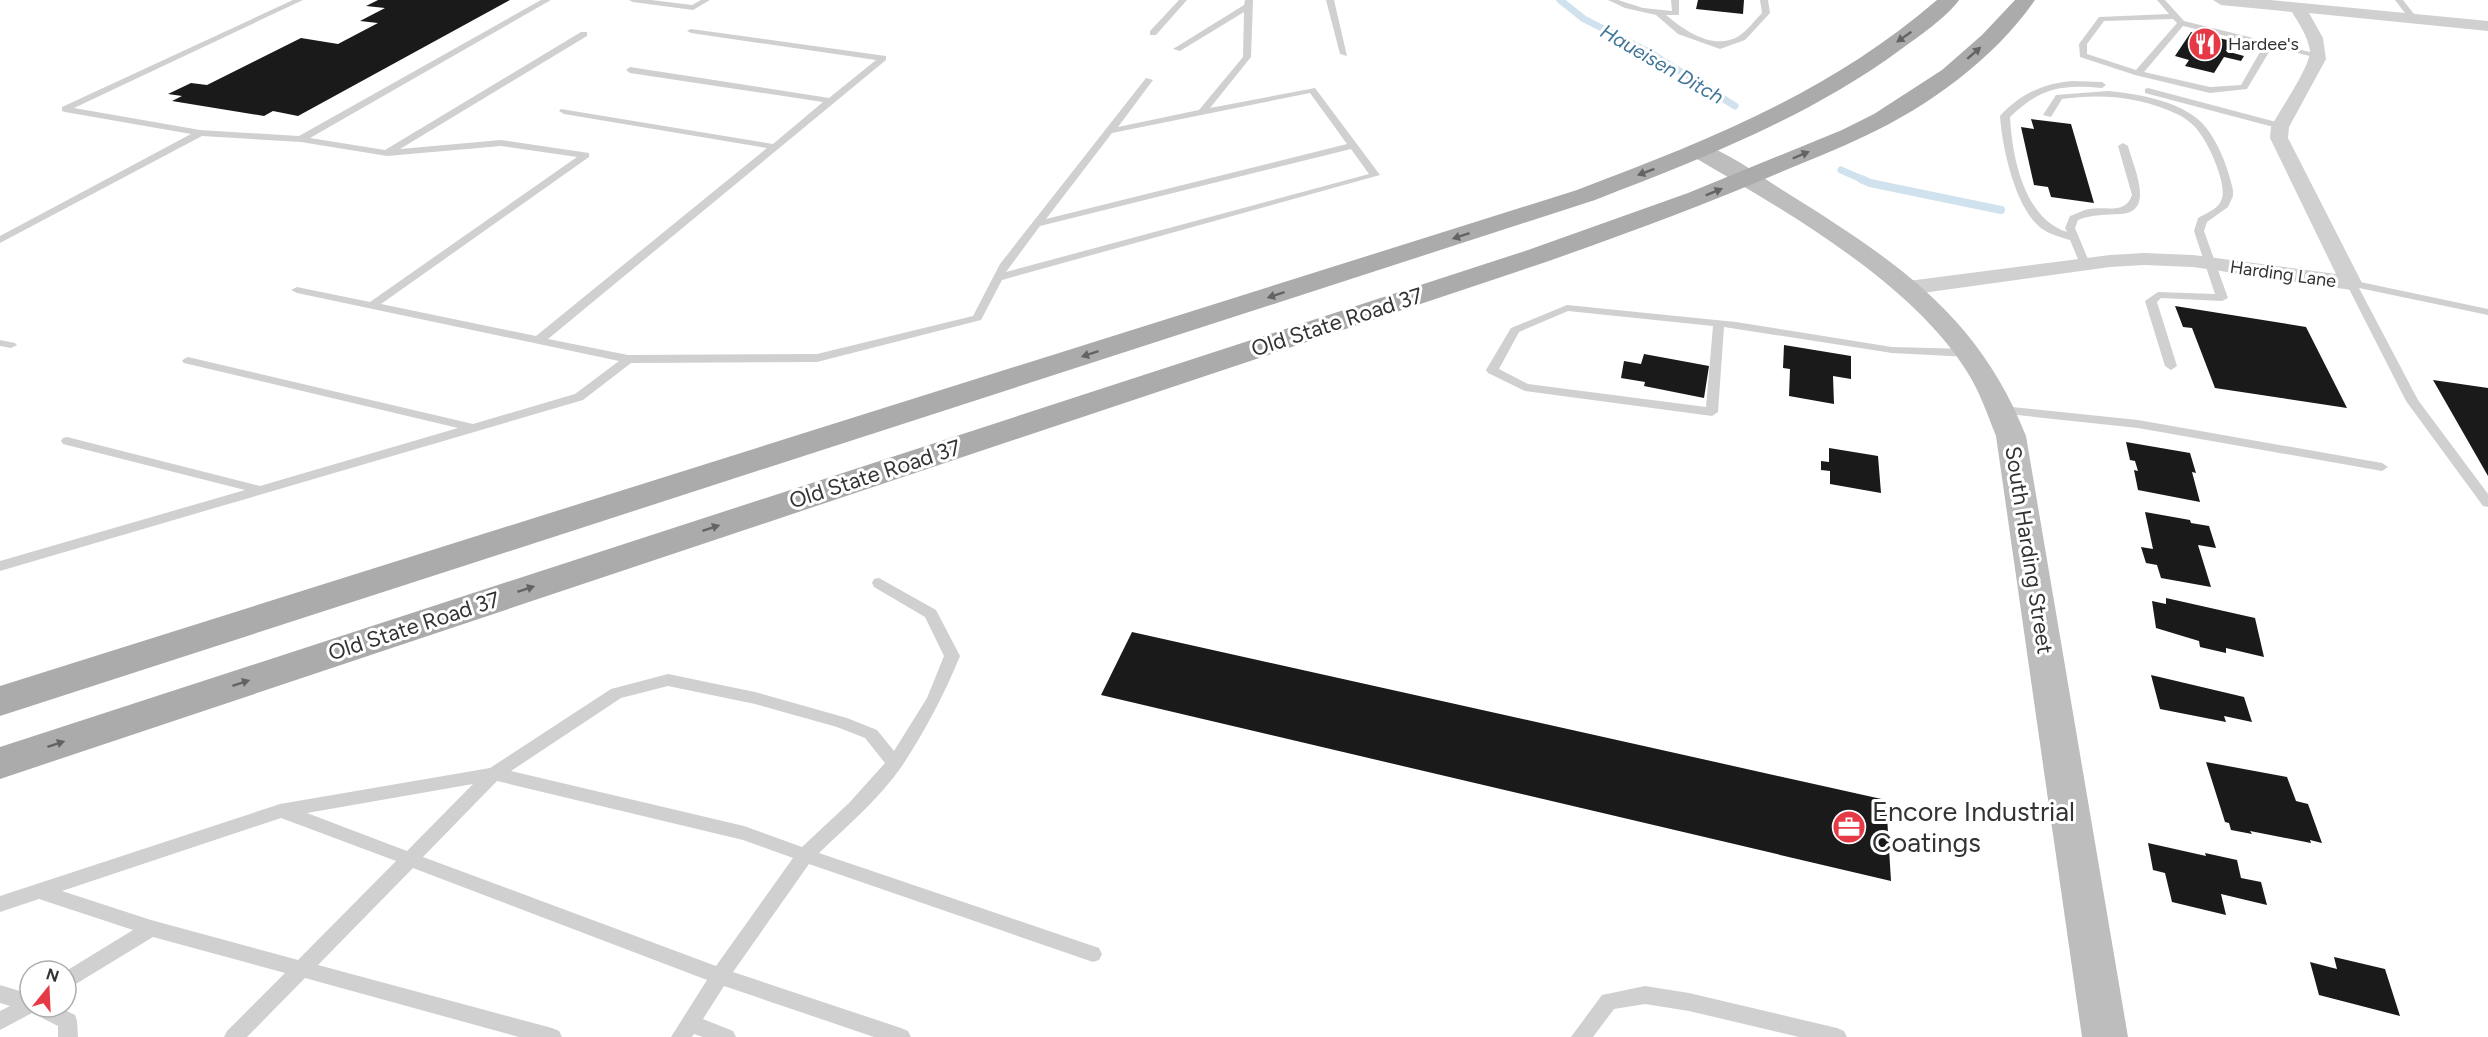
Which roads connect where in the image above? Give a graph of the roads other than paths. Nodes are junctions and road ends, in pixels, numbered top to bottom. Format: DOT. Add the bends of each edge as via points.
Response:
graph roads {
  1 [pos="298,0"];
  2 [pos="547,0"];
  3 [pos="633,0"];
  4 [pos="706,0"];
  5 [pos="1183,0"];
  6 [pos="1330,0"];
  7 [pos="1612,0"];
  8 [pos="1675,0"];
  9 [pos="1764,0"];
  10 [pos="1916,0"];
  11 [pos="2025,0"];
  12 [pos="2161,0"];
  13 [pos="2221,0"];
  14 [pos="2398,0"];
  15 [pos="649,1"];
  16 [pos="1248,3"];
  17 [pos="2290,5"];
  18 [pos="1941,8"];
  19 [pos="1659,13"];
  20 [pos="2178,19"];
  21 [pos="2414,19"];
  22 [pos="2488,26"];
  23 [pos="691,31"];
  24 [pos="1153,33"];
  25 [pos="584,34"];
  26 [pos="2269,44"];
  27 [pos="1177,49"];
  28 [pos="1344,54"];
  29 [pos="2318,56"];
  30 [pos="630,70"];
  31 [pos="2138,73"];
  32 [pos="1149,80"];
  33 [pos="831,101"];
  34 [pos="564,111"];
  35 [pos="1202,112"];
  36 [pos="2048,115"];
  37 [pos="2281,126"];
  38 [pos="1109,131"];
  39 [pos="200,133"];
  40 [pos="301,139"];
  41 [pos="1354,145"];
  42 [pos="2123,146"];
  43 [pos="775,147"];
  44 [pos="1701,151"];
  45 [pos="387,153"];
  46 [pos="1748,178"];
  47 [pos="1037,224"];
  48 [pos="2074,238"];
  49 [pos="0,240"];
  50 [pos="2085,264"];
  51 [pos="2210,264"];
  52 [pos="998,278"];
  53 [pos="2351,284"];
  54 [pos="1908,288"];
  55 [pos="297,290"];
  56 [pos="374,304"];
  57 [pos="2488,312"];
  58 [pos="1719,323"];
  59 [pos="539,340"];
  60 [pos="1969,353"];
  61 [pos="628,359"];
  62 [pos="188,361"];
  63 [pos="2171,366"];
  64 [pos="2002,410"];
  65 [pos="472,427"];
  66 [pos="67,441"];
  67 [pos="2382,467"];
  68 [pos="259,490"];
  69 [pos="2488,502"];
  70 [pos="0,566"];
  71 [pos="879,583"];
  72 [pos="0,701"];
  73 [pos="0,763"];
  74 [pos="895,763"];
  75 [pos="494,774"];
  76 [pos="280,811"];
  77 [pos="805,855"];
  78 [pos="409,860"];
  79 [pos="39,891"];
  80 [pos="0,904"];
  81 [pos="151,928"];
  82 [pos="1092,954"];
  83 [pos="299,969"];
  84 [pos="78,974"];
  85 [pos="720,976"];
  86 [pos="0,994"];
  87 [pos="18,999"];
  88 [pos="18,1011"];
  89 [pos="64,1019"];
  90 [pos="0,1022"];
  91 [pos="685,1030"];
  92 [pos="68,1037"];
  93 [pos="234,1037"];
  94 [pos="552,1037"];
  95 [pos="726,1037"];
  96 [pos="901,1037"];
  97 [pos="1581,1037"];
  98 [pos="1837,1037"];
  99 [pos="2105,1037"];
  1 -- 39 [label="lane" via="65,110"];
  2 -- 40 [label="lane"];
  3 -- 15 [label="lane"];
  4 -- 15 [label="lane" via="693,8"];
  5 -- 24 [label="lane"];
  6 -- 28 [label="lane"];
  7 -- 19 [label="lane" via="1638,11"];
  8 -- 19 [label="lane" via="1676,13"];
  9 -- 19 [label="lane" via="1766,13 1742,38 1720,46 1681,33"];
  10 -- 18 [label="main road"];
  46 -- 11 [label="main road, one-way" via="1859,130 1911,101 1988,41"];
  12 -- 20 [label="lane"];
  13 -- 17 [label="street"];
  14 -- 21 [label="lane"];
  16 -- 27 [label="lane"];
  16 -- 35 [label="lane" via="1247,57"];
  17 -- 21 [label="street"];
  17 -- 29 [label="street" via="2315,36"];
  18 -- 44 [label="main road, one-way" via="1862,66 1796,107"];
  20 -- 26 [label="lane"];
  20 -- 31 [label="lane"];
  20 -- 31 [label="lane" via="2102,19 2083,44 2083,55"];
  21 -- 22 [label="street"];
  23 -- 33 [label="lane" via="883,58"];
  25 -- 45 [label="lane"];
  26 -- 29 [label="lane"];
  26 -- 31 [label="lane" via="2244,87 2210,90"];
  29 -- 37 [label="street"];
  30 -- 33 [label="lane"];
  32 -- 38 [label="lane"];
  33 -- 43 [label="lane"];
  34 -- 43 [label="lane"];
  35 -- 38 [label="lane"];
  35 -- 41 [label="lane" via="1312,90"];
  36 -- 51 [label="lane" via="2059,96 2090,92 2153,101 2187,115 2200,126 2223,171 2229,194 2226,204 2202,220 2199,231"];
  37 -- 48 [label="lane" via="2115,86 2084,83 2035,91 2005,116 2010,149 2027,205 2046,228"];
  37 -- 53 [label="street, Harding Lane" via="2283,150"];
  38 -- 47 [label="lane"];
  39 -- 40 [label="lane"];
  39 -- 49 [label="lane"];
  40 -- 45 [label="lane"];
  41 -- 47 [label="lane"];
  41 -- 52 [label="lane" via="1376,175"];
  42 -- 48 [label="lane" via="2137,195 2134,204 2124,211 2090,212 2074,218 2070,228"];
  43 -- 59 [label="lane"];
  44 -- 46 [label="street, South Harding Street"];
  44 -- 72 [label="main road, Old State Road 37, one-way" via="1483,229"];
  45 -- 56 [label="lane" via="501,142 586,155"];
  46 -- 54 [label="street, South Harding Street" via="1863,252"];
  73 -- 46 [label="main road, Old State Road 37, one-way" via="1537,256"];
  47 -- 52 [label="lane"];
  48 -- 50 [label="lane"];
  50 -- 51 [label="street, Harding Lane" via="2144,259"];
  50 -- 54 [label="street, Harding Lane"];
  51 -- 53 [label="street, Harding Lane"];
  51 -- 63 [label="lane" via="2222,298 2158,295 2151,301"];
  52 -- 61 [label="lane" via="977,318 818,358"];
  53 -- 57 [label="lane"];
  53 -- 69 [label="lane" via="2412,401"];
  54 -- 60 [label="street, South Harding Street"];
  55 -- 56 [label="lane"];
  56 -- 59 [label="lane"];
  58 -- 58 [label="lane" via="1567,308 1515,330 1492,370 1525,387 1712,412"];
  58 -- 60 [label="lane" via="1892,350"];
  59 -- 61 [label="lane"];
  60 -- 64 [label="street, South Harding Street"];
  61 -- 65 [label="lane" via="579,397"];
  62 -- 65 [label="lane"];
  64 -- 67 [label="lane" via="2160,427"];
  64 -- 99 [label="street, South Harding Street" via="2011,436"];
  65 -- 68 [label="lane"];
  66 -- 68 [label="lane"];
  68 -- 70 [label="lane"];
  71 -- 74 [label="lane" via="931,614 952,656 934,700"];
  74 -- 75 [label="lane" via="872,734 841,722 755,698 668,680 616,693"];
  74 -- 77 [label="lane"];
  75 -- 76 [label="lane"];
  75 -- 77 [label="lane" via="744,833"];
  75 -- 78 [label="lane"];
  76 -- 78 [label="lane"];
  76 -- 79 [label="lane"];
  77 -- 82 [label="lane"];
  77 -- 85 [label="lane"];
  78 -- 83 [label="lane"];
  78 -- 85 [label="lane"];
  79 -- 80 [label="lane"];
  79 -- 81 [label="lane"];
  81 -- 83 [label="lane"];
  81 -- 84 [label="lane"];
  83 -- 93 [label="lane"];
  83 -- 94 [label="lane"];
  85 -- 91 [label="lane"];
  85 -- 96 [label="lane"];
  86 -- 87 [label="lane"];
  88 -- 90 [label="lane"];
  89 -- 92 [label="lane" via="68,1021"];
  91 -- 95 [label="lane"];
  97 -- 98 [label="lane" via="1609,1002 1645,995"];
}
